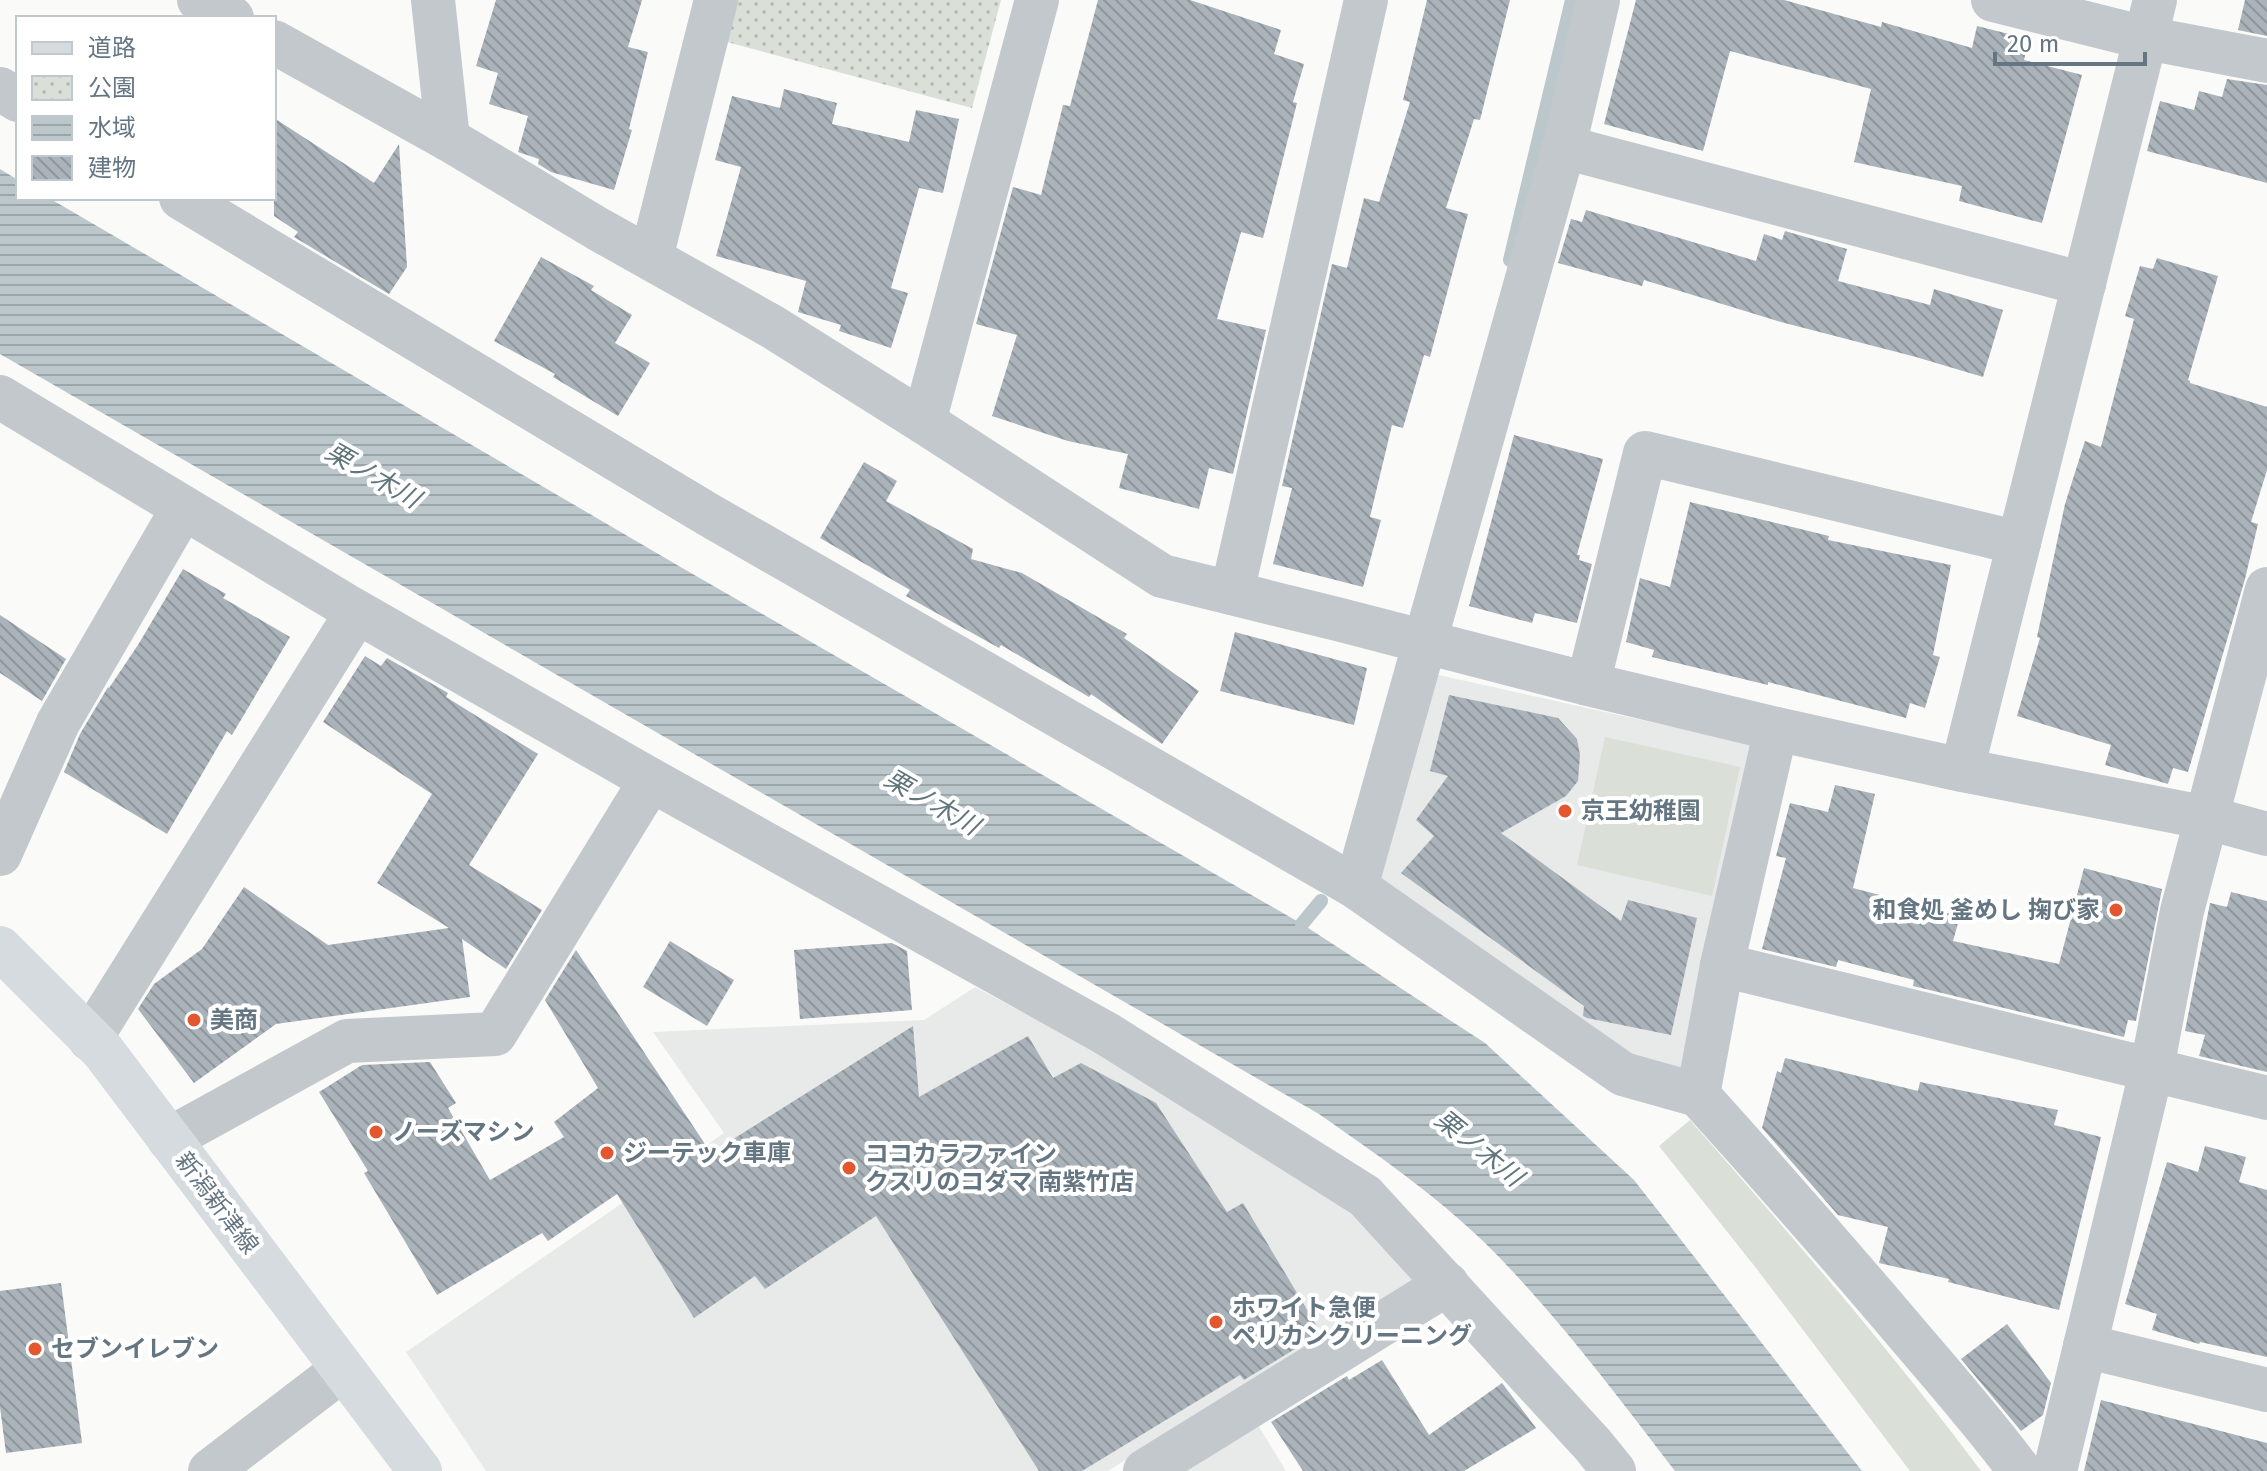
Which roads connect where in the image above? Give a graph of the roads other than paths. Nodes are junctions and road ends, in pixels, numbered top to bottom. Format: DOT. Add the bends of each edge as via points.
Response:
graph roads {
  1 [pos="199,0"];
  2 [pos="433,0"];
  3 [pos="716,0"];
  4 [pos="1037,0"];
  5 [pos="1366,0"];
  6 [pos="1598,0"];
  7 [pos="1993,0"];
  8 [pos="228,16"];
  9 [pos="2150,19"];
  10 [pos="276,43"];
  11 [pos="2267,61"];
  12 [pos="448,139"];
  13 [pos="1564,147"];
  14 [pos="184,200"];
  15 [pos="651,258"];
  16 [pos="2084,284"];
  17 [pos="0,397"];
  18 [pos="924,422"];
  19 [pos="183,508"];
  20 [pos="2019,543"];
  21 [pos="2267,589"];
  22 [pos="1232,593"];
  23 [pos="357,612"];
  24 [pos="1423,642"];
  25 [pos="1588,684"];
  26 [pos="1776,729"];
  27 [pos="1962,770"];
  28 [pos="651,780"];
  29 [pos="2208,818"];
  30 [pos="2267,834"];
  31 [pos="0,854"];
  32 [pos="1356,887"];
  33 [pos="0,948"];
  34 [pos="1722,965"];
  35 [pos="90,1039"];
  36 [pos="2152,1068"];
  37 [pos="1698,1095"];
  38 [pos="2267,1098"];
  39 [pos="169,1139"];
  40 [pos="1447,1284"];
  41 [pos="2085,1346"];
  42 [pos="342,1370"];
  43 [pos="2267,1390"];
  44 [pos="210,1471"];
  45 [pos="420,1471"];
  46 [pos="1145,1471"];
  47 [pos="1614,1471"];
  48 [pos="2020,1471"];
  49 [pos="2055,1471"];
  1 -- 8 [label="street"];
  2 -- 12 [label="street"];
  3 -- 15 [label="street"];
  4 -- 18 [label="street"];
  5 -- 22 [label="street"];
  6 -- 13 [label="street"];
  7 -- 9 [label="street"];
  9 -- 11 [label="street"];
  9 -- 16 [label="street"];
  10 -- 12 [label="street"];
  12 -- 15 [label="street"];
  13 -- 16 [label="street"];
  13 -- 24 [label="street"];
  14 -- 32 [label="street" via="709,515"];
  15 -- 18 [label="street"];
  16 -- 20 [label="street"];
  17 -- 19 [label="street"];
  18 -- 22 [label="street" via="1162,576"];
  19 -- 23 [label="street"];
  19 -- 31 [label="street" via="58,723"];
  20 -- 25 [label="street" via="1645,453"];
  20 -- 27 [label="street"];
  21 -- 29 [label="street"];
  22 -- 24 [label="street"];
  23 -- 28 [label="street"];
  23 -- 35 [label="street"];
  24 -- 25 [label="street"];
  24 -- 32 [label="street"];
  25 -- 26 [label="street"];
  26 -- 27 [label="street"];
  26 -- 34 [label="street"];
  27 -- 29 [label="street"];
  28 -- 39 [label="street" via="495,1034 347,1041"];
  28 -- 40 [label="street" via="1107,1034 1365,1196"];
  29 -- 30 [label="street"];
  29 -- 36 [label="street" via="2182,911"];
  32 -- 37 [label="street" via="1623,1074"];
  33 -- 35 [label="main road, 新潟新津線"];
  34 -- 36 [label="street"];
  34 -- 37 [label="street"];
  35 -- 39 [label="main road, 新潟新津線"];
  36 -- 38 [label="street"];
  36 -- 41 [label="street"];
  37 -- 48 [label="street"];
  39 -- 42 [label="main road, 新潟新津線"];
  40 -- 46 [label="street"];
  40 -- 47 [label="street"];
  41 -- 43 [label="street"];
  41 -- 49 [label="street"];
  42 -- 44 [label="street"];
  42 -- 45 [label="main road, 新潟新津線"];
}
